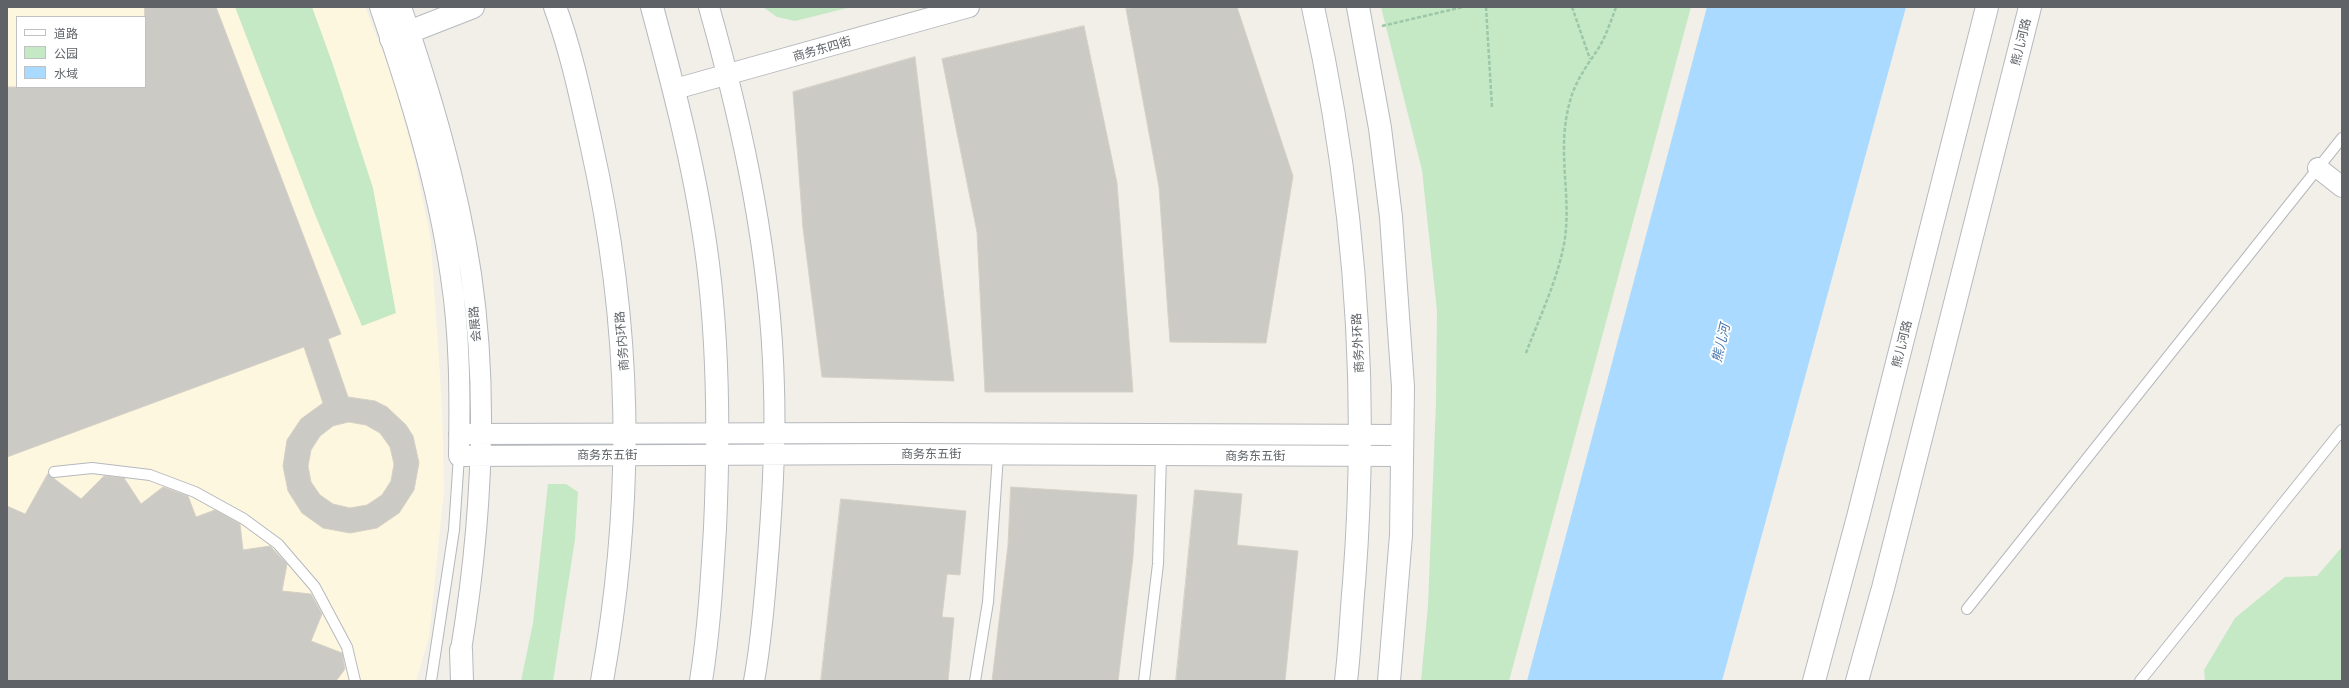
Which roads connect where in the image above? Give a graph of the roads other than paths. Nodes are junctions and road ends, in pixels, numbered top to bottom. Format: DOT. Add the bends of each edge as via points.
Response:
graph roads {
  1 [pos="380,7"];
  2 [pos="401,7"];
  3 [pos="473,7"];
  4 [pos="555,7"];
  5 [pos="652,7"];
  6 [pos="710,7"];
  7 [pos="969,7"];
  8 [pos="1314,7"];
  9 [pos="1358,7"];
  10 [pos="1987,7"];
  11 [pos="2030,7"];
  12 [pos="400,36"];
  13 [pos="729,75"];
  14 [pos="675,89"];
  15 [pos="2342,138"];
  16 [pos="2318,168"];
  17 [pos="2342,187"];
  18 [pos="2342,430"];
  19 [pos="774,433"];
  20 [pos="459,434"];
  21 [pos="480,434"];
  22 [pos="625,444"];
  23 [pos="718,444"];
  24 [pos="1360,446"];
  25 [pos="1403,446"];
  26 [pos="774,454"];
  27 [pos="480,455"];
  28 [pos="998,455"];
  29 [pos="1161,455"];
  30 [pos="459,456"];
  31 [pos="54,472"];
  32 [pos="1967,609"];
  33 [pos="461,650"];
  34 [pos="355,681"];
  35 [pos="431,681"];
  36 [pos="455,681"];
  37 [pos="462,681"];
  38 [pos="602,681"];
  39 [pos="700,681"];
  40 [pos="754,681"];
  41 [pos="975,681"];
  42 [pos="1144,681"];
  43 [pos="1346,681"];
  44 [pos="1389,681"];
  45 [pos="1814,681"];
  46 [pos="1857,681"];
  47 [pos="2140,681"];
  1 -- 12 [label="street, 会展路"];
  2 -- 12 [label="street, 会展路"];
  3 -- 12 [label="street"];
  4 -- 22 [label="street, 商务内环路" via="584,112 608,227 622,344"];
  5 -- 14 [label="street"];
  6 -- 13 [label="street"];
  7 -- 13 [label="street, 商务东四街"];
  8 -- 24 [label="street, 商务外环路" via="1337,135 1349,222 1358,336"];
  9 -- 25 [label="street" via="1380,128 1396,260 1403,387"];
  10 -- 45 [label="street, 熊儿河路"];
  11 -- 46 [label="street, 熊儿河路"];
  12 -- 20 [label="street, 会展路" via="452,277 458,342"];
  12 -- 21 [label="street, 会展路" via="438,121 457,202 471,274 477,340"];
  13 -- 14 [label="street, 商务东四街"];
  13 -- 19 [label="street" via="745,149 763,257 774,388"];
  14 -- 23 [label="street" via="692,167 708,264 719,389"];
  15 -- 16 [label="lane"];
  16 -- 17 [label="street"];
  16 -- 32 [label="lane"];
  18 -- 47 [label="lane"];
  19 -- 23 [label="street, 商务东五街"];
  19 -- 24 [label="street, 商务东五街"];
  19 -- 26 [label="street"];
  20 -- 21 [label="street, 商务东五街"];
  20 -- 30 [label="street, 会展路"];
  21 -- 22 [label="street, 商务东五街"];
  21 -- 27 [label="street, 会展路"];
  22 -- 23 [label="street, 商务东五街"];
  22 -- 27 [label="street, 商务东五街"];
  22 -- 38 [label="street, 商务内环路" via="622,524 614,616"];
  23 -- 26 [label="street, 商务东五街"];
  23 -- 39 [label="street" via="713,582"];
  24 -- 25 [label="street, 商务东五街"];
  24 -- 29 [label="street, 商务东五街"];
  24 -- 43 [label="street, 商务外环路" via="1358,533"];
  25 -- 44 [label="street" via="1401,535"];
  26 -- 28 [label="street, 商务东五街"];
  26 -- 40 [label="street" via="760,649"];
  27 -- 30 [label="street, 商务东五街"];
  27 -- 33 [label="street, 会展路" via="470,595"];
  28 -- 29 [label="street, 商务东五街"];
  28 -- 41 [label="lane" via="988,602"];
  29 -- 42 [label="lane" via="1158,564"];
  30 -- 35 [label="lane" via="454,530"];
  31 -- 34 [label="lane" via="92,468 150,475 195,492 244,519 278,544 315,587 346,647"];
  33 -- 36 [label="lane"];
  33 -- 37 [label="street"];
}
